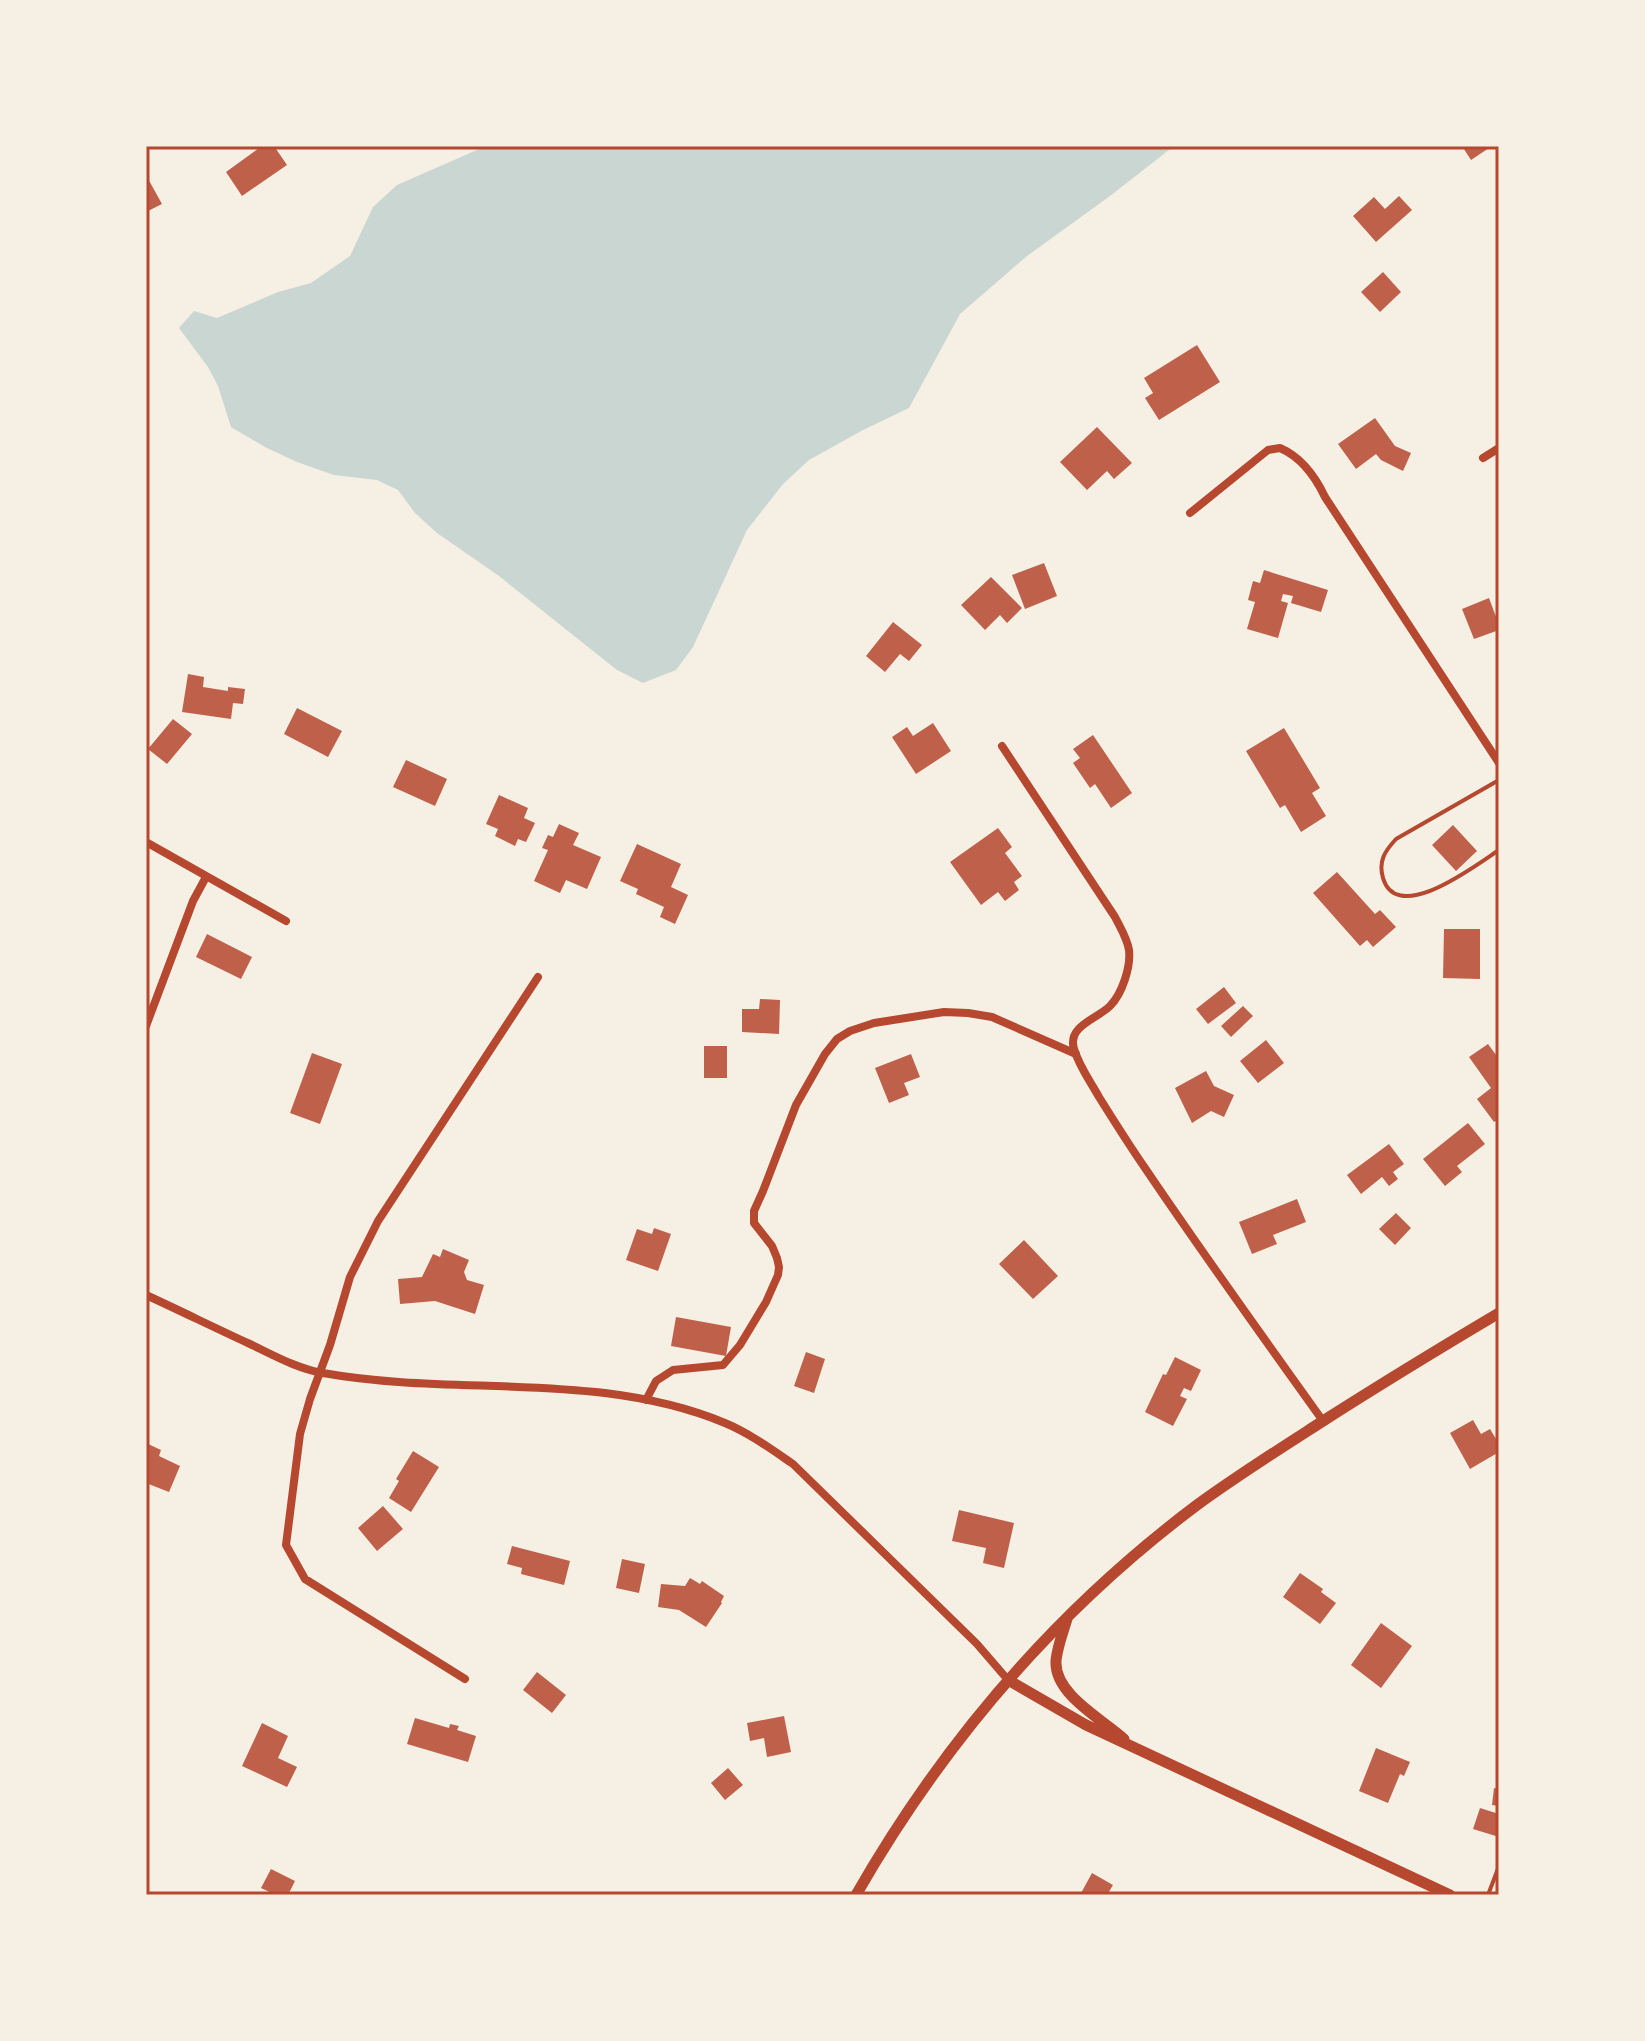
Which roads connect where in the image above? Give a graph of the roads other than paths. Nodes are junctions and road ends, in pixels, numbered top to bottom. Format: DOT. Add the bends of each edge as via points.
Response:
graph roads {
  1 [pos="1499,448"];
  2 [pos="1483,458"];
  3 [pos="1190,513"];
  4 [pos="1002,746"];
  5 [pos="1499,763"];
  6 [pos="1499,780"];
  7 [pos="146,842"];
  8 [pos="1499,850"];
  9 [pos="206,877"];
  10 [pos="286,921"];
  11 [pos="538,977"];
  12 [pos="146,1026"];
  13 [pos="1076,1055"];
  14 [pos="146,1295"];
  15 [pos="1499,1313"];
  16 [pos="321,1373"];
  17 [pos="646,1400"];
  18 [pos="1323,1421"];
  19 [pos="1067,1618"];
  20 [pos="465,1679"];
  21 [pos="1008,1680"];
  22 [pos="1133,1747"];
  23 [pos="1499,1866"];
  24 [pos="856,1895"];
  25 [pos="1450,1895"];
  26 [pos="1488,1895"];
  1 -- 2 [label="street"];
  3 -- 5 [label="street" via="1268,450 1280,448 1301,462"];
  4 -- 13 [label="street" via="1115,917 1129,949 1119,993 1076,1031"];
  6 -- 8 [label="lane" via="1396,839 1380,863 1389,888 1400,896 1416,896"];
  7 -- 9 [label="street"];
  9 -- 10 [label="street"];
  9 -- 12 [label="street"];
  11 -- 16 [label="street" via="378,1221 350,1277"];
  13 -- 17 [label="street" via="1004,1022 968,1013 874,1023 837,1039 796,1105 754,1211 754,1223 772,1246 779,1267 766,1302 723,1365 673,1370 656,1381"];
  13 -- 18 [label="street" via="1125,1138"];
  14 -- 16 [label="street"];
  15 -- 18 [label="street"];
  16 -- 17 [label="street" via="575,1389"];
  16 -- 20 [label="street" via="300,1434 286,1545 305,1579"];
  17 -- 21 [label="street" via="727,1424 793,1464"];
  18 -- 19 [label="street" via="1186,1514"];
  19 -- 21 [label="street"];
  19 -- 22 [label="street" via="1056,1663 1064,1689"];
  21 -- 22 [label="street"];
  21 -- 24 [label="street" via="934,1773"];
  22 -- 25 [label="street"];
  23 -- 26 [label="lane"];
}
